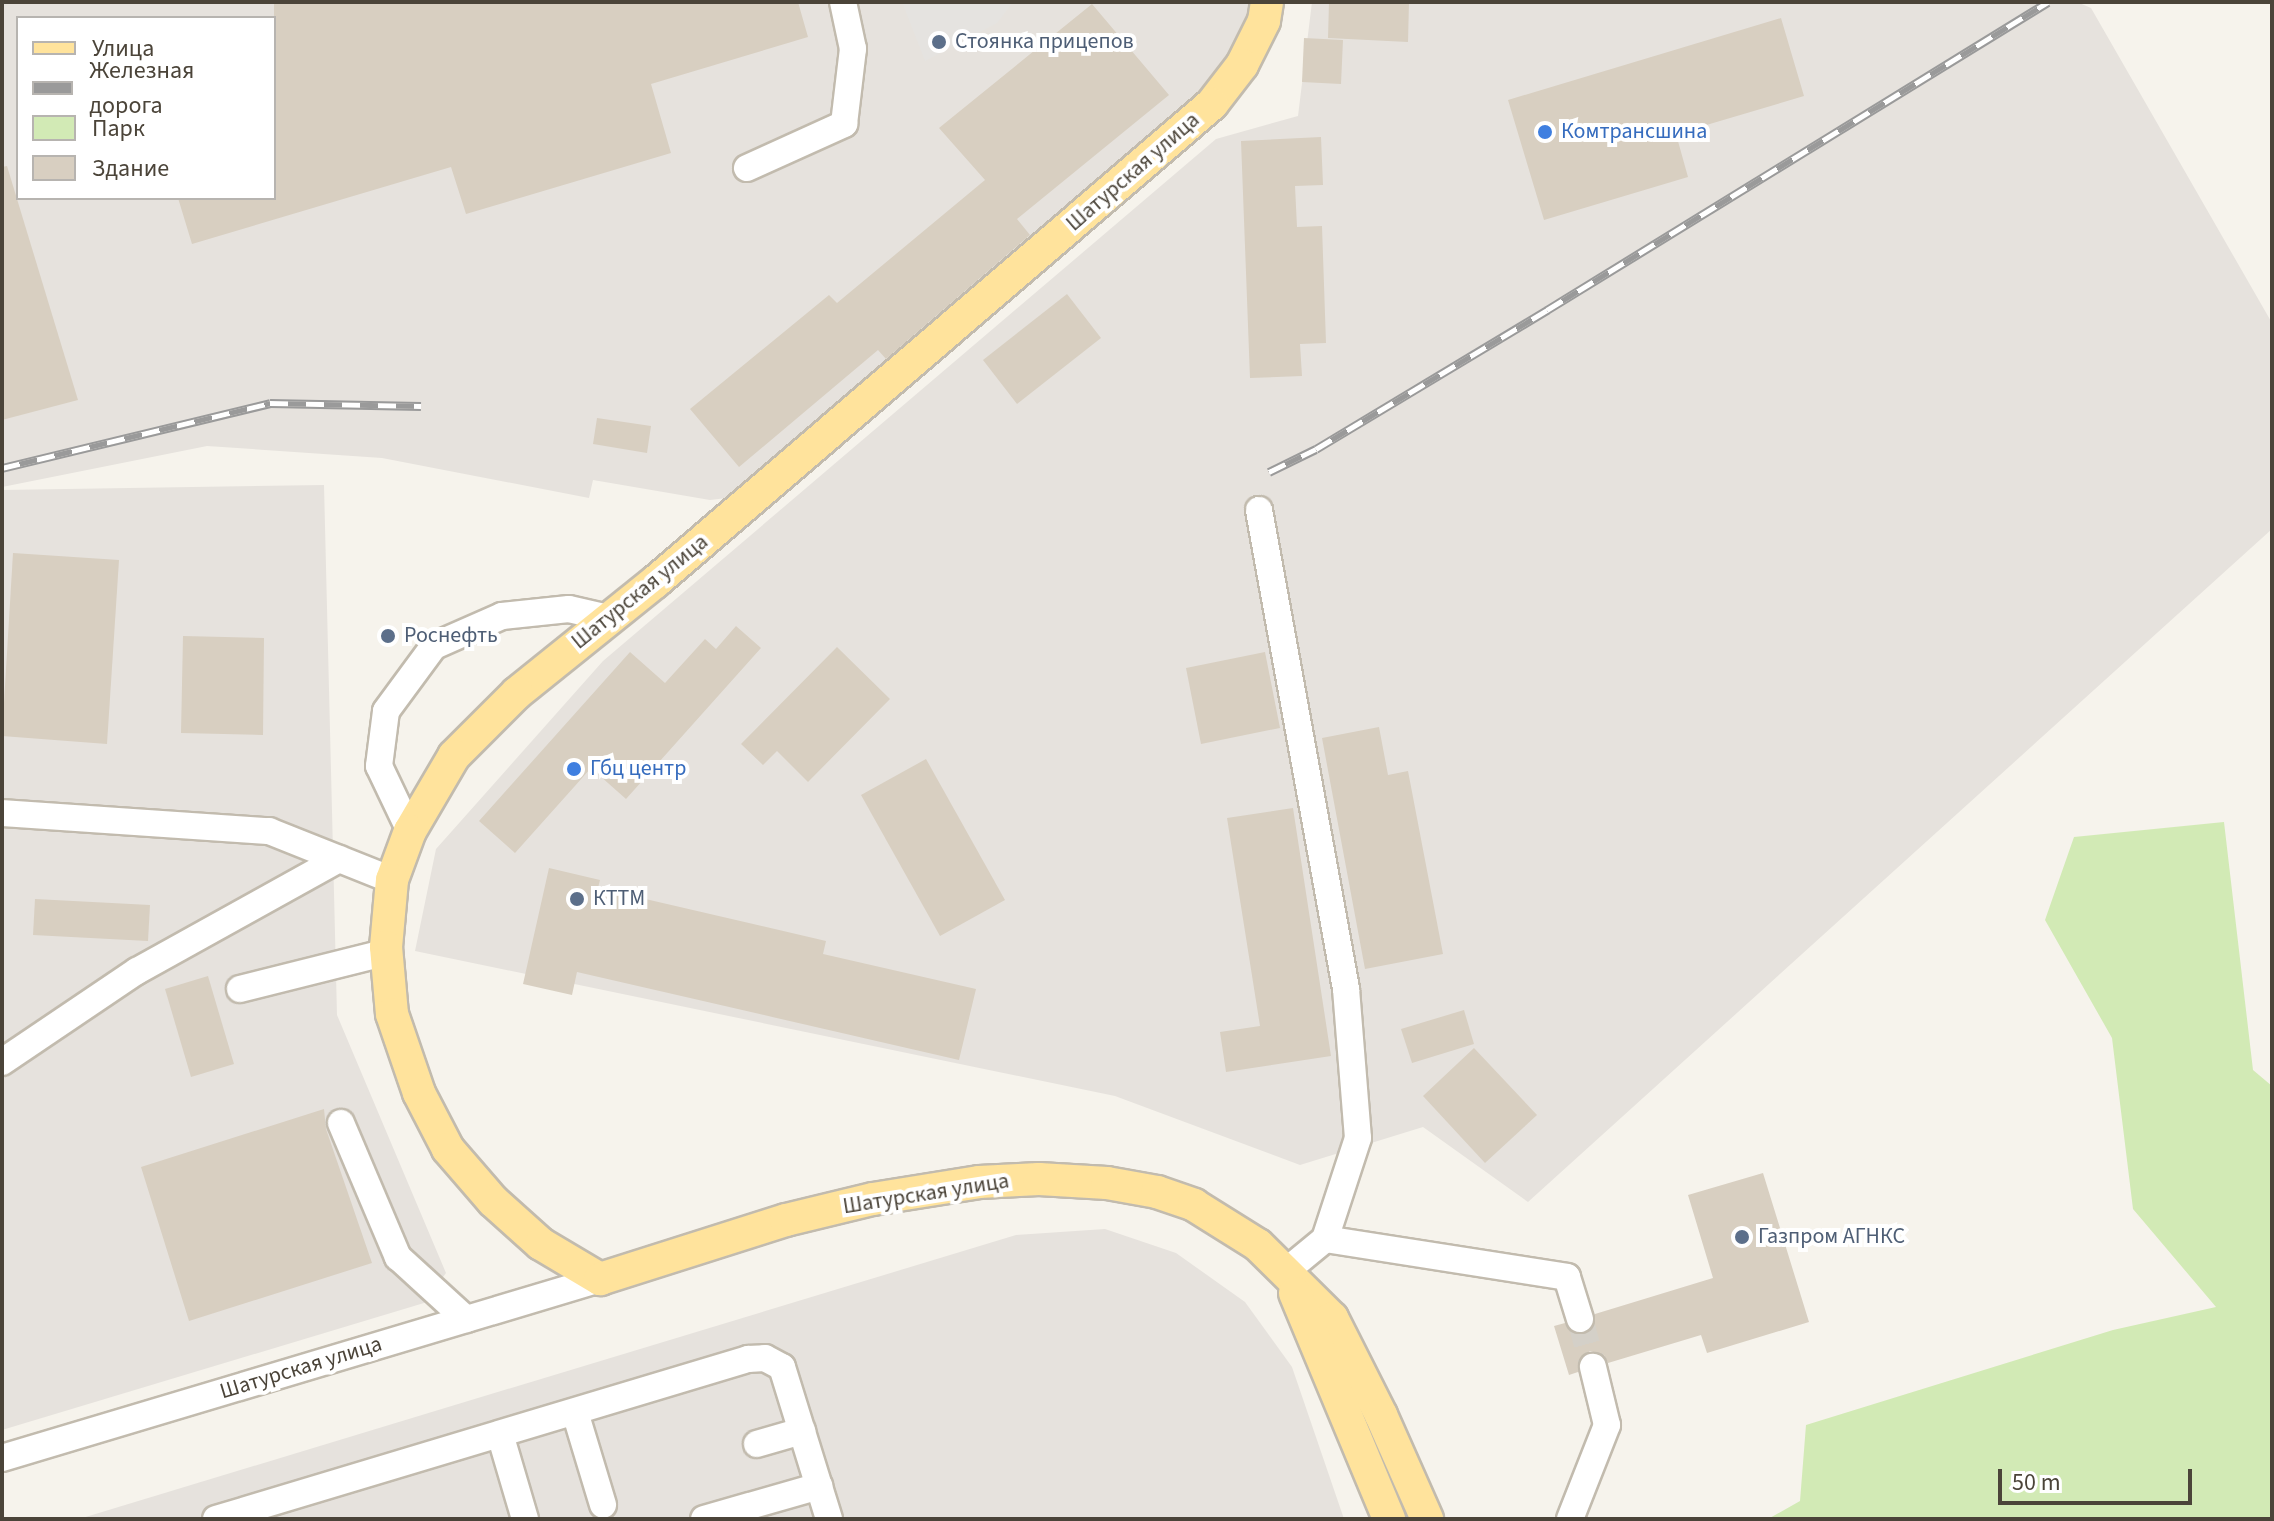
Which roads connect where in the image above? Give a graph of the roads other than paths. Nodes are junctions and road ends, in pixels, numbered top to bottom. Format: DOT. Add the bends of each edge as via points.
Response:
graph roads {
  1 [pos="843,2"];
  2 [pos="1267,2"];
  3 [pos="747,168"];
  4 [pos="1259,510"];
  5 [pos="607,618"];
  6 [pos="2,813"];
  7 [pos="410,831"];
  8 [pos="339,859"];
  9 [pos="392,880"];
  10 [pos="387,952"];
  11 [pos="240,989"];
  12 [pos="2,1062"];
  13 [pos="341,1123"];
  14 [pos="1325,1239"];
  15 [pos="1285,1272"];
  16 [pos="600,1279"];
  17 [pos="466,1319"];
  18 [pos="1580,1319"];
  19 [pos="1593,1367"];
  20 [pos="575,1412"];
  21 [pos="802,1431"];
  22 [pos="500,1434"];
  23 [pos="757,1444"];
  24 [pos="2,1458"];
  25 [pos="819,1486"];
  26 [pos="603,1505"];
  27 [pos="216,1519"];
  28 [pos="525,1519"];
  29 [pos="704,1519"];
  30 [pos="829,1519"];
  31 [pos="1389,1519"];
  32 [pos="1427,1519"];
  33 [pos="1570,1519"];
  1 -- 3 [label="street" via="853,49 844,124"];
  2 -- 5 [label="main road, Шатурская улица" via="1264,21 1242,65 1212,104"];
  4 -- 14 [label="street" via="1346,989 1358,1138"];
  5 -- 7 [label="main road, Шатурская улица" via="517,693 454,756"];
  5 -- 7 [label="street" via="569,609 502,616 434,646 386,711 379,766"];
  6 -- 8 [label="street" via="269,831"];
  7 -- 9 [label="main road, Шатурская улица"];
  8 -- 9 [label="street"];
  8 -- 12 [label="street" via="137,971"];
  9 -- 10 [label="main road, Шатурская улица"];
  10 -- 11 [label="street"];
  10 -- 16 [label="main road, Шатурская улица" via="392,1014 419,1093 448,1149 493,1201 541,1244"];
  13 -- 17 [label="street" via="398,1257"];
  14 -- 15 [label="street"];
  14 -- 18 [label="street" via="1567,1277"];
  15 -- 16 [label="main road, Шатурская улица" via="1258,1245 1194,1205 1132,1187 1039,1179 979,1182 873,1199 786,1220"];
  15 -- 31 [label="main road, Шатурская улица"];
  15 -- 32 [label="main road, Шатурская улица" via="1332,1318"];
  16 -- 17 [label="street, Шатурская улица"];
  17 -- 24 [label="street, Шатурская улица"];
  19 -- 33 [label="street" via="1607,1425"];
  20 -- 21 [label="street" via="765,1358 782,1367"];
  20 -- 22 [label="street"];
  20 -- 26 [label="street"];
  21 -- 23 [label="street"];
  21 -- 25 [label="street"];
  22 -- 27 [label="street"];
  22 -- 28 [label="street"];
  25 -- 29 [label="street"];
  25 -- 30 [label="street"];
}
